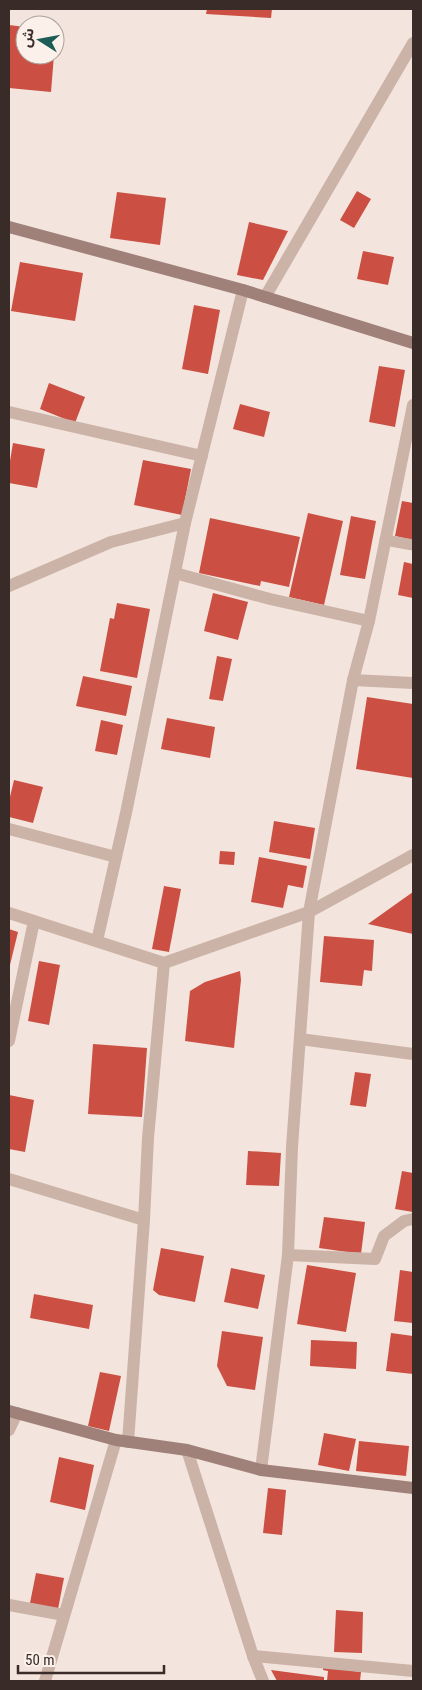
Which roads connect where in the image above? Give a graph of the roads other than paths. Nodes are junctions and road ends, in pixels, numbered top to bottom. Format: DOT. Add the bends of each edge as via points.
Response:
graph roads {
  1 [pos="413,43"];
  2 [pos="9,227"];
  3 [pos="243,290"];
  4 [pos="266,297"];
  5 [pos="413,343"];
  6 [pos="413,405"];
  7 [pos="9,412"];
  8 [pos="202,456"];
  9 [pos="185,523"];
  10 [pos="386,540"];
  11 [pos="413,545"];
  12 [pos="176,573"];
  13 [pos="9,586"];
  14 [pos="369,621"];
  15 [pos="352,680"];
  16 [pos="413,682"];
  17 [pos="9,828"];
  18 [pos="413,855"];
  19 [pos="116,857"];
  20 [pos="309,912"];
  21 [pos="9,913"];
  22 [pos="34,921"];
  23 [pos="97,941"];
  24 [pos="164,963"];
  25 [pos="300,1039"];
  26 [pos="9,1042"];
  27 [pos="413,1054"];
  28 [pos="9,1179"];
  29 [pos="413,1219"];
  30 [pos="144,1220"];
  31 [pos="288,1255"];
  32 [pos="13,1412"];
  33 [pos="9,1430"];
  34 [pos="122,1441"];
  35 [pos="187,1450"];
  36 [pos="261,1470"];
  37 [pos="413,1488"];
  38 [pos="9,1605"];
  39 [pos="64,1614"];
  40 [pos="253,1656"];
  41 [pos="413,1671"];
  42 [pos="45,1681"];
  43 [pos="263,1681"];
  1 -- 4 [label="street"];
  2 -- 3 [label="street"];
  3 -- 4 [label="street"];
  3 -- 8 [label="street"];
  4 -- 5 [label="street"];
  6 -- 10 [label="street"];
  7 -- 8 [label="street"];
  8 -- 9 [label="street"];
  9 -- 12 [label="street"];
  9 -- 13 [label="street" via="111,542"];
  10 -- 11 [label="lane"];
  10 -- 14 [label="street"];
  12 -- 14 [label="street" via="270,599"];
  12 -- 19 [label="street"];
  14 -- 15 [label="street"];
  15 -- 16 [label="street"];
  15 -- 20 [label="street"];
  17 -- 19 [label="street"];
  18 -- 20 [label="street"];
  19 -- 23 [label="street"];
  20 -- 24 [label="street"];
  20 -- 25 [label="street"];
  21 -- 22 [label="street"];
  22 -- 23 [label="street"];
  22 -- 26 [label="street"];
  23 -- 24 [label="street"];
  24 -- 30 [label="street"];
  25 -- 27 [label="street"];
  25 -- 31 [label="street"];
  28 -- 30 [label="street"];
  29 -- 31 [label="street" via="404,1220 384,1236 375,1259"];
  30 -- 34 [label="street"];
  31 -- 36 [label="street"];
  32 -- 33 [label="street"];
  32 -- 34 [label="street"];
  34 -- 35 [label="street"];
  34 -- 39 [label="street"];
  35 -- 36 [label="street"];
  35 -- 40 [label="street"];
  36 -- 37 [label="street"];
  38 -- 39 [label="street"];
  39 -- 42 [label="street"];
  40 -- 41 [label="street"];
  40 -- 43 [label="street"];
}
